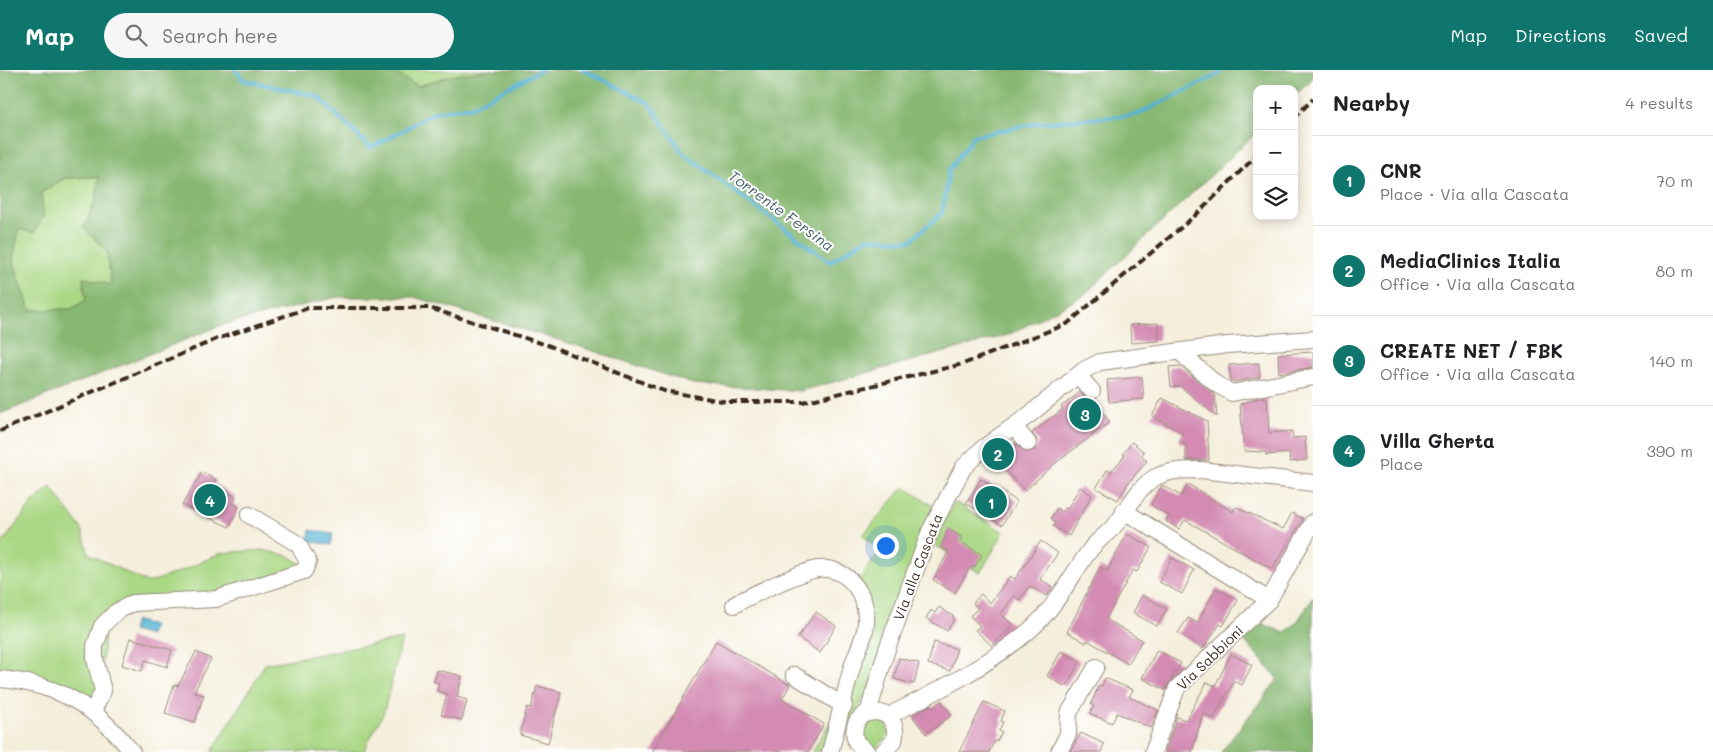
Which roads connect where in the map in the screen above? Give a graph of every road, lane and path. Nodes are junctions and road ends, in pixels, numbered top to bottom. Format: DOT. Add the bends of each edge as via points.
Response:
graph roads {
  1 [pos="1313,339"];
  2 [pos="1182,353"];
  3 [pos="1078,375"];
  4 [pos="1313,377"];
  5 [pos="1092,391"];
  6 [pos="1014,426"];
  7 [pos="1028,443"];
  8 [pos="1313,483"];
  9 [pos="1124,511"];
  10 [pos="250,515"];
  11 [pos="1313,522"];
  12 [pos="1269,600"];
  13 [pos="734,605"];
  14 [pos="1096,666"];
  15 [pos="794,675"];
  16 [pos="0,679"];
  17 [pos="844,706"];
  18 [pos="93,711"];
  19 [pos="868,713"];
  20 [pos="888,716"];
  21 [pos="854,728"];
  22 [pos="891,750"];
  23 [pos="132,752"];
  24 [pos="830,752"];
  25 [pos="837,752"];
  26 [pos="861,752"];
  27 [pos="1060,752"];
  28 [pos="1153,752"];
  1 -- 2 [label="street, Via alla Cascata" via="1227,345"];
  2 -- 3 [label="street, Via alla Cascata" via="1109,361 1091,366"];
  2 -- 4 [label="street" via="1216,384 1232,393"];
  3 -- 5 [label="street"];
  3 -- 6 [label="street, Via alla Cascata"];
  6 -- 7 [label="street"];
  6 -- 19 [label="street, Via alla Cascata" via="968,462 936,515 887,649"];
  8 -- 9 [label="street" via="1185,470 1156,477 1144,486"];
  9 -- 12 [label="street"];
  9 -- 20 [label="street" via="1117,523 1091,549 1057,601 1032,628 962,679"];
  10 -- 18 [label="street" via="298,544 308,562 304,571 204,602 133,603 116,612 102,626 95,646 103,691"];
  11 -- 12 [label="street, Via Sabbioni"];
  12 -- 28 [label="street, Via Sabbioni" via="1177,688"];
  13 -- 17 [label="street" via="817,569 831,569 855,585 866,603 866,626"];
  14 -- 27 [label="street" via="1069,713 1068,734"];
  15 -- 17 [label="street"];
  16 -- 18 [label="street" via="51,689 74,698"];
  17 -- 24 [label="street"];
  18 -- 23 [label="street"];
  19 -- 20 [label="street"];
  19 -- 21 [label="street" via="857,721"];
  20 -- 22 [label="street" via="896,734"];
  21 -- 25 [label="street"];
  21 -- 26 [label="street"];
}
